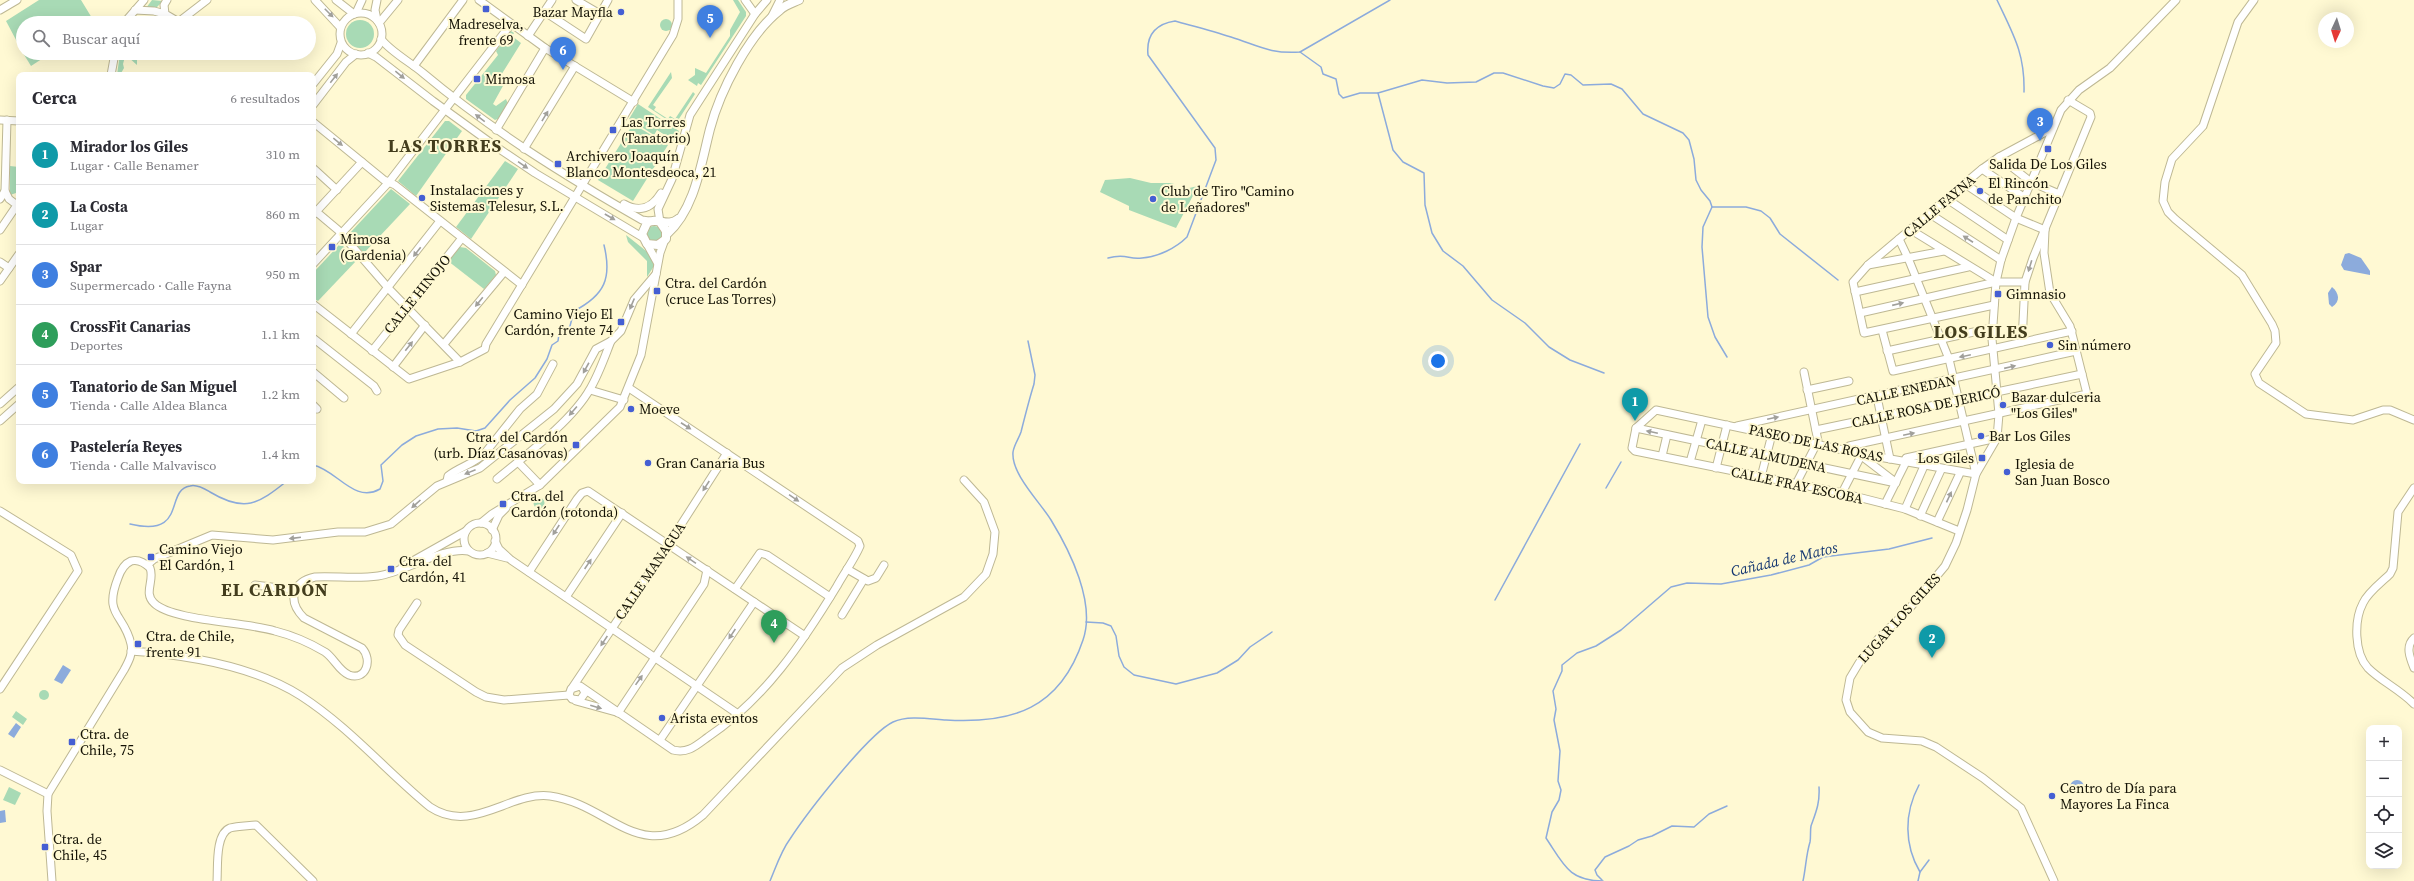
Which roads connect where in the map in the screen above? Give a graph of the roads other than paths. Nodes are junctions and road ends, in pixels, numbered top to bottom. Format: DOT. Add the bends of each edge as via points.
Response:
graph roads {
  1 [pos="17,0"];
  2 [pos="144,0"];
  3 [pos="167,0"];
  4 [pos="206,0"];
  5 [pos="316,0"];
  6 [pos="336,0"];
  7 [pos="362,0"];
  8 [pos="377,0"];
  9 [pos="398,0"];
  10 [pos="463,0"];
  11 [pos="479,0"];
  12 [pos="552,0"];
  13 [pos="576,0"];
  14 [pos="608,0"];
  15 [pos="678,0"];
  16 [pos="745,0"];
  17 [pos="767,0"];
  18 [pos="780,0"];
  19 [pos="799,0"];
  20 [pos="2176,0"];
  21 [pos="2254,0"];
  22 [pos="0,10"];
  23 [pos="135,10"];
  24 [pos="154,10"];
  25 [pos="545,12"];
  26 [pos="355,13"];
  27 [pos="165,14"];
  28 [pos="600,14"];
  29 [pos="755,14"];
  30 [pos="130,16"];
  31 [pos="168,16"];
  32 [pos="186,16"];
  33 [pos="771,19"];
  34 [pos="378,22"];
  35 [pos="511,24"];
  36 [pos="340,27"];
  37 [pos="528,36"];
  38 [pos="381,39"];
  39 [pos="341,43"];
  40 [pos="545,48"];
  41 [pos="368,53"];
  42 [pos="356,54"];
  43 [pos="113,60"];
  44 [pos="414,66"];
  45 [pos="575,66"];
  46 [pos="111,72"];
  47 [pos="316,80"];
  48 [pos="454,99"];
  49 [pos="2068,100"];
  50 [pos="316,101"];
  51 [pos="634,102"];
  52 [pos="445,110"];
  53 [pos="3,120"];
  54 [pos="16,121"];
  55 [pos="316,124"];
  56 [pos="2053,128"];
  57 [pos="496,130"];
  58 [pos="524,149"];
  59 [pos="677,156"];
  60 [pos="1999,156"];
  61 [pos="362,162"];
  62 [pos="1982,169"];
  63 [pos="316,171"];
  64 [pos="389,182"];
  65 [pos="2031,182"];
  66 [pos="1965,184"];
  67 [pos="583,185"];
  68 [pos="337,190"];
  69 [pos="5,191"];
  70 [pos="598,194"];
  71 [pos="2059,194"];
  72 [pos="576,198"];
  73 [pos="2024,198"];
  74 [pos="0,199"];
  75 [pos="1947,199"];
  76 [pos="16,204"];
  77 [pos="16,206"];
  78 [pos="316,210"];
  79 [pos="316,214"];
  80 [pos="1930,214"];
  81 [pos="680,216"];
  82 [pos="2016,218"];
  83 [pos="440,221"];
  84 [pos="650,221"];
  85 [pos="660,222"];
  86 [pos="0,230"];
  87 [pos="1911,230"];
  88 [pos="2045,230"];
  89 [pos="340,233"];
  90 [pos="462,238"];
  91 [pos="666,238"];
  92 [pos="1899,239"];
  93 [pos="2008,240"];
  94 [pos="645,241"];
  95 [pos="1944,251"];
  96 [pos="16,258"];
  97 [pos="1908,258"];
  98 [pos="2001,260"];
  99 [pos="316,261"];
  100 [pos="0,262"];
  101 [pos="1868,266"];
  102 [pos="1968,266"];
  103 [pos="9,268"];
  104 [pos="504,272"];
  105 [pos="656,274"];
  106 [pos="1917,279"];
  107 [pos="0,281"];
  108 [pos="1996,282"];
  109 [pos="2025,282"];
  110 [pos="522,285"];
  111 [pos="389,287"];
  112 [pos="1855,292"];
  113 [pos="1925,298"];
  114 [pos="1994,305"];
  115 [pos="408,306"];
  116 [pos="316,308"];
  117 [pos="1860,313"];
  118 [pos="1933,319"];
  119 [pos="425,325"];
  120 [pos="1992,328"];
  121 [pos="1882,330"];
  122 [pos="2072,331"];
  123 [pos="351,334"];
  124 [pos="1941,339"];
  125 [pos="316,340"];
  126 [pos="612,341"];
  127 [pos="2022,342"];
  128 [pos="444,344"];
  129 [pos="1993,350"];
  130 [pos="372,351"];
  131 [pos="1887,351"];
  132 [pos="2076,352"];
  133 [pos="1949,359"];
  134 [pos="460,362"];
  135 [pos="553,364"];
  136 [pos="393,367"];
  137 [pos="1995,371"];
  138 [pos="1804,372"];
  139 [pos="2082,374"];
  140 [pos="316,375"];
  141 [pos="1955,380"];
  142 [pos="1849,381"];
  143 [pos="629,388"];
  144 [pos="16,390"];
  145 [pos="590,390"];
  146 [pos="1808,390"];
  147 [pos="377,391"];
  148 [pos="1998,392"];
  149 [pos="1877,397"];
  150 [pos="344,398"];
  151 [pos="624,400"];
  152 [pos="1958,401"];
  153 [pos="0,404"];
  154 [pos="16,407"];
  155 [pos="1812,410"];
  156 [pos="1999,414"];
  157 [pos="1882,417"];
  158 [pos="1702,420"];
  159 [pos="2414,420"];
  160 [pos="0,421"];
  161 [pos="1963,422"];
  162 [pos="1731,426"];
  163 [pos="1636,428"];
  164 [pos="1816,430"];
  165 [pos="1772,434"];
  166 [pos="1667,435"];
  167 [pos="1997,438"];
  168 [pos="1886,439"];
  169 [pos="1696,440"];
  170 [pos="1818,444"];
  171 [pos="1967,445"];
  172 [pos="1721,446"];
  173 [pos="1844,450"];
  174 [pos="727,453"];
  175 [pos="1862,454"];
  176 [pos="1767,455"];
  177 [pos="1662,456"];
  178 [pos="1890,459"];
  179 [pos="518,462"];
  180 [pos="1690,462"];
  181 [pos="1905,462"];
  182 [pos="1807,463"];
  183 [pos="1924,466"];
  184 [pos="1716,468"];
  185 [pos="1941,470"];
  186 [pos="1853,473"];
  187 [pos="1960,473"];
  188 [pos="1976,474"];
  189 [pos="1761,477"];
  190 [pos="497,478"];
  191 [pos="447,480"];
  192 [pos="964,480"];
  193 [pos="1896,483"];
  194 [pos="1796,484"];
  195 [pos="540,485"];
  196 [pos="2414,488"];
  197 [pos="1842,493"];
  198 [pos="510,504"];
  199 [pos="1885,504"];
  200 [pos="1905,509"];
  201 [pos="0,511"];
  202 [pos="622,513"];
  203 [pos="1920,516"];
  204 [pos="1938,522"];
  205 [pos="481,523"];
  206 [pos="492,530"];
  207 [pos="466,531"];
  208 [pos="1959,531"];
  209 [pos="496,541"];
  210 [pos="668,545"];
  211 [pos="469,550"];
  212 [pos="487,553"];
  213 [pos="511,560"];
  214 [pos="147,565"];
  215 [pos="884,565"];
  216 [pos="847,569"];
  217 [pos="398,570"];
  218 [pos="707,570"];
  219 [pos="529,572"];
  220 [pos="864,579"];
  221 [pos="255,585"];
  222 [pos="735,589"];
  223 [pos="295,590"];
  224 [pos="566,596"];
  225 [pos="830,597"];
  226 [pos="754,602"];
  227 [pos="417,603"];
  228 [pos="842,615"];
  229 [pos="612,628"];
  230 [pos="805,636"];
  231 [pos="2414,638"];
  232 [pos="131,651"];
  233 [pos="656,657"];
  234 [pos="2414,668"];
  235 [pos="698,685"];
  236 [pos="583,689"];
  237 [pos="0,690"];
  238 [pos="570,692"];
  239 [pos="576,701"];
  240 [pos="2414,704"];
  241 [pos="617,712"];
  242 [pos="738,714"];
  243 [pos="660,740"];
  244 [pos="0,770"];
  245 [pos="48,794"];
  246 [pos="52,881"];
  247 [pos="217,881"];
  248 [pos="313,881"];
  249 [pos="2054,881"];
  1 -- 22 [label="street"];
  2 -- 23 [label="street"];
  3 -- 24 [label="street"];
  3 -- 27 [label="street"];
  4 -- 32 [label="street"];
  5 -- 36 [label="street, one-way"];
  6 -- 26 [label="street"];
  7 -- 26 [label="street"];
  8 -- 34 [label="street" via="375,10"];
  9 -- 34 [label="street"];
  10 -- 44 [label="street"];
  11 -- 35 [label="street"];
  12 -- 25 [label="street"];
  13 -- 28 [label="street"];
  14 -- 28 [label="street"];
  15 -- 51 [label="street" via="678,19 673,35"];
  16 -- 29 [label="street"];
  17 -- 29 [label="street"];
  18 -- 33 [label="street"];
  19 -- 33 [label="main road" via="783,8"];
  20 -- 49 [label="street" via="2110,68"];
  21 -- 159 [label="street" via="2238,22 2203,126 2172,159 2163,194 2165,206 2183,227 2242,275 2272,324 2276,344 2255,374 2259,383 2289,405 2315,416 2353,420 2390,410"];
  23 -- 24 [label="street"];
  23 -- 30 [label="street"];
  24 -- 27 [label="street"];
  25 -- 28 [label="street" via="586,39"];
  25 -- 37 [label="street"];
  26 -- 34 [label="street" via="367,14"];
  26 -- 36 [label="street"];
  27 -- 31 [label="street"];
  29 -- 59 [label="street" via="690,115"];
  33 -- 81 [label="main road" via="748,47 721,99 710,128 692,194"];
  34 -- 38 [label="street"];
  35 -- 37 [label="street"];
  35 -- 48 [label="street"];
  36 -- 39 [label="street"];
  37 -- 40 [label="street"];
  38 -- 41 [label="street" via="378,46"];
  38 -- 44 [label="street"];
  39 -- 42 [label="street"];
  39 -- 47 [label="street" via="337,54"];
  40 -- 45 [label="street"];
  40 -- 57 [label="street"];
  41 -- 42 [label="street"];
  41 -- 52 [label="street, one-way" via="376,56"];
  50 -- 42 [label="street, one-way" via="346,62"];
  43 -- 46 [label="street"];
  44 -- 48 [label="street"];
  45 -- 51 [label="street"];
  58 -- 45 [label="street, one-way"];
  48 -- 52 [label="street"];
  57 -- 48 [label="street, one-way"];
  49 -- 56 [label="street"];
  49 -- 71 [label="street" via="2090,112 2091,117"];
  51 -- 67 [label="street"];
  52 -- 64 [label="street"];
  52 -- 72 [label="street, one-way" via="535,173"];
  53 -- 54 [label="street"];
  53 -- 69 [label="street"];
  55 -- 61 [label="street, one-way"];
  56 -- 60 [label="street, CALLE FAYNA"];
  56 -- 65 [label="street"];
  57 -- 58 [label="street"];
  58 -- 67 [label="street"];
  59 -- 70 [label="street" via="656,201 648,208 635,209"];
  59 -- 85 [label="street" via="672,179 658,209"];
  60 -- 62 [label="street, CALLE FAYNA"];
  60 -- 65 [label="street"];
  61 -- 64 [label="street"];
  61 -- 68 [label="street"];
  62 -- 66 [label="street, CALLE FAYNA"];
  62 -- 73 [label="street"];
  63 -- 68 [label="street"];
  64 -- 83 [label="street"];
  64 -- 89 [label="street"];
  65 -- 71 [label="street"];
  65 -- 73 [label="street"];
  66 -- 75 [label="street, CALLE FAYNA"];
  66 -- 82 [label="street"];
  67 -- 70 [label="street"];
  67 -- 72 [label="street"];
  68 -- 78 [label="street"];
  69 -- 74 [label="street"];
  69 -- 76 [label="street" via="9,200"];
  70 -- 84 [label="street" via="642,220"];
  71 -- 88 [label="street"];
  72 -- 94 [label="street, one-way"];
  72 -- 110 [label="street"];
  73 -- 82 [label="street"];
  75 -- 80 [label="street, CALLE FAYNA"];
  75 -- 93 [label="street"];
  77 -- 86 [label="street"];
  79 -- 89 [label="street"];
  80 -- 87 [label="street, CALLE FAYNA"];
  98 -- 80 [label="street, one-way"];
  81 -- 85 [label="main road" via="671,224"];
  81 -- 91 [label="main road"];
  82 -- 88 [label="street"];
  82 -- 93 [label="street"];
  83 -- 90 [label="street"];
  83 -- 111 [label="street, one-way"];
  84 -- 85 [label="main road"];
  84 -- 94 [label="main road" via="642,230"];
  85 -- 91 [label="main road" via="665,228"];
  87 -- 92 [label="street, CALLE FAYNA"];
  87 -- 95 [label="street"];
  88 -- 109 [label="street, one-way"];
  88 -- 122 [label="street" via="2044,253 2050,293"];
  89 -- 99 [label="street"];
  89 -- 111 [label="street"];
  90 -- 104 [label="street"];
  90 -- 115 [label="street, CALLE HINOJO"];
  91 -- 94 [label="main road" via="655,246"];
  91 -- 105 [label="street"];
  92 -- 97 [label="street"];
  92 -- 101 [label="street, CALLE FAYNA"];
  93 -- 98 [label="street"];
  94 -- 105 [label="street" via="656,257"];
  95 -- 97 [label="street"];
  95 -- 102 [label="street"];
  96 -- 103 [label="street"];
  97 -- 101 [label="street"];
  97 -- 106 [label="street"];
  98 -- 108 [label="street"];
  100 -- 103 [label="street"];
  101 -- 112 [label="street, CALLE FAYNA" via="1853,282"];
  102 -- 106 [label="street"];
  102 -- 108 [label="street"];
  103 -- 107 [label="street"];
  104 -- 110 [label="street"];
  104 -- 128 [label="street, one-way"];
  105 -- 126 [label="street, one-way" via="634,300 623,328"];
  105 -- 143 [label="street" via="645,338"];
  106 -- 112 [label="street"];
  106 -- 113 [label="street"];
  108 -- 109 [label="street"];
  108 -- 113 [label="street"];
  108 -- 114 [label="street"];
  109 -- 127 [label="street"];
  110 -- 134 [label="street" via="486,344 486,349"];
  111 -- 115 [label="street"];
  111 -- 123 [label="street"];
  112 -- 117 [label="street"];
  117 -- 113 [label="street, one-way"];
  113 -- 118 [label="street"];
  114 -- 118 [label="street"];
  114 -- 120 [label="street"];
  115 -- 119 [label="street"];
  115 -- 130 [label="street, CALLE HINOJO"];
  116 -- 123 [label="street"];
  117 -- 121 [label="street" via="1864,333"];
  118 -- 121 [label="street"];
  118 -- 124 [label="street"];
  119 -- 128 [label="street"];
  136 -- 119 [label="street, one-way"];
  120 -- 124 [label="street"];
  120 -- 129 [label="street"];
  121 -- 131 [label="street"];
  122 -- 127 [label="street"];
  122 -- 132 [label="street"];
  123 -- 130 [label="street"];
  124 -- 131 [label="street"];
  124 -- 133 [label="street"];
  125 -- 147 [label="street"];
  126 -- 145 [label="street"];
  126 -- 191 [label="street, one-way" via="596,350 577,384 554,409 480,468"];
  127 -- 129 [label="street"];
  128 -- 134 [label="street"];
  129 -- 133 [label="street, one-way"];
  129 -- 137 [label="street"];
  130 -- 136 [label="street"];
  131 -- 133 [label="street" via="1893,371"];
  137 -- 132 [label="street, CALLE ENEDAN, one-way"];
  132 -- 139 [label="street"];
  133 -- 141 [label="street"];
  134 -- 136 [label="street" via="409,379"];
  135 -- 191 [label="street" via="537,394 520,409 479,460 453,472"];
  137 -- 141 [label="street, CALLE ENEDAN"];
  137 -- 148 [label="street"];
  138 -- 146 [label="street"];
  139 -- 148 [label="street, CALLE ROSA DE JERICÓ"];
  139 -- 156 [label="street" via="2087,394"];
  140 -- 150 [label="street"];
  141 -- 149 [label="street, CALLE ENEDAN"];
  141 -- 152 [label="street"];
  142 -- 146 [label="street"];
  143 -- 151 [label="street"];
  143 -- 174 [label="street, one-way"];
  144 -- 153 [label="street"];
  145 -- 151 [label="street"];
  145 -- 179 [label="street, one-way" via="567,418"];
  146 -- 155 [label="street"];
  148 -- 152 [label="street, CALLE ROSA DE JERICÓ"];
  148 -- 156 [label="street"];
  149 -- 155 [label="street, CALLE ENEDAN"];
  149 -- 157 [label="street"];
  151 -- 195 [label="street" via="614,415"];
  152 -- 157 [label="street, CALLE ROSA DE JERICÓ"];
  152 -- 161 [label="street"];
  154 -- 160 [label="street"];
  162 -- 155 [label="street, CALLE ENEDAN, one-way"];
  155 -- 164 [label="street"];
  156 -- 161 [label="street"];
  156 -- 167 [label="street"];
  157 -- 164 [label="street, CALLE ROSA DE JERICÓ"];
  157 -- 168 [label="street"];
  158 -- 162 [label="street, PASEO DE LAS ROSAS"];
  158 -- 163 [label="street, PASEO DE LAS ROSAS" via="1656,410"];
  158 -- 169 [label="street"];
  168 -- 161 [label="street, one-way"];
  161 -- 171 [label="street"];
  162 -- 165 [label="street, PASEO DE LAS ROSAS"];
  162 -- 172 [label="street"];
  166 -- 163 [label="street, CALLE ALMUDENA, one-way"];
  163 -- 177 [label="street, CALLE FRAY ESCOBA" via="1632,448 1635,451"];
  164 -- 170 [label="street"];
  165 -- 170 [label="street, PASEO DE LAS ROSAS"];
  165 -- 176 [label="street"];
  166 -- 169 [label="street, CALLE ALMUDENA"];
  166 -- 177 [label="street"];
  167 -- 171 [label="street"];
  167 -- 188 [label="street, LUGAR LOS GILES"];
  168 -- 173 [label="street" via="1848,446"];
  168 -- 178 [label="street"];
  169 -- 172 [label="street, CALLE ALMUDENA"];
  169 -- 180 [label="street"];
  170 -- 173 [label="street, PASEO DE LAS ROSAS"];
  170 -- 182 [label="street"];
  171 -- 181 [label="street" via="1906,458"];
  171 -- 188 [label="street"];
  172 -- 176 [label="street, CALLE ALMUDENA"];
  172 -- 184 [label="street"];
  173 -- 175 [label="street, PASEO DE LAS ROSAS"];
  174 -- 210 [label="street, CALLE MANAGUA, one-way"];
  174 -- 216 [label="street, one-way" via="858,541 858,550"];
  175 -- 178 [label="street, PASEO DE LAS ROSAS"];
  175 -- 186 [label="street"];
  175 -- 193 [label="street"];
  176 -- 182 [label="street, CALLE ALMUDENA"];
  176 -- 189 [label="street"];
  177 -- 180 [label="street, CALLE FRAY ESCOBA"];
  178 -- 181 [label="street, PASEO DE LAS ROSAS"];
  179 -- 190 [label="street"];
  179 -- 195 [label="street"];
  180 -- 184 [label="street, CALLE FRAY ESCOBA"];
  181 -- 183 [label="street, PASEO DE LAS ROSAS"];
  181 -- 193 [label="street"];
  182 -- 186 [label="street, CALLE ALMUDENA"];
  182 -- 194 [label="street"];
  183 -- 185 [label="street, PASEO DE LAS ROSAS"];
  183 -- 200 [label="street"];
  184 -- 189 [label="street, CALLE FRAY ESCOBA"];
  185 -- 187 [label="street, PASEO DE LAS ROSAS"];
  185 -- 203 [label="street"];
  186 -- 193 [label="street, CALLE ALMUDENA"];
  186 -- 197 [label="street"];
  187 -- 188 [label="street, PASEO DE LAS ROSAS"];
  204 -- 187 [label="street, one-way"];
  188 -- 208 [label="street, LUGAR LOS GILES"];
  189 -- 194 [label="street, CALLE FRAY ESCOBA"];
  191 -- 214 [label="street, one-way" via="398,520 366,532 338,532 273,540 212,535 154,559"];
  192 -- 232 [label="street" via="984,502 995,532 990,565 976,586 964,597 877,645 842,668 703,815 692,824 659,837 627,830 572,803 546,796 474,815 446,815 430,807 334,721 289,689 255,674 160,653"];
  193 -- 199 [label="street"];
  194 -- 197 [label="street, CALLE FRAY ESCOBA"];
  195 -- 198 [label="street"];
  196 -- 240 [label="street" via="2398,512 2393,568 2363,602 2357,627 2364,663"];
  197 -- 199 [label="street, CALLE FRAY ESCOBA"];
  198 -- 205 [label="street"];
  198 -- 206 [label="street" via="499,515"];
  199 -- 200 [label="street, CALLE FRAY ESCOBA"];
  200 -- 203 [label="street, CALLE FRAY ESCOBA"];
  201 -- 237 [label="street" via="71,555 78,571"];
  202 -- 210 [label="street"];
  202 -- 219 [label="street, one-way" via="590,492 582,493"];
  224 -- 202 [label="street, one-way"];
  203 -- 204 [label="street, CALLE FRAY ESCOBA"];
  204 -- 208 [label="street, CALLE FRAY ESCOBA"];
  205 -- 206 [label="street"];
  205 -- 207 [label="street"];
  206 -- 209 [label="street"];
  207 -- 211 [label="street" via="464,541"];
  207 -- 217 [label="street"];
  208 -- 249 [label="street, LUGAR LOS GILES" via="1949,558 1935,579 1859,663 1850,678 1846,700 1850,712 1874,736 1907,738 1929,744 2016,802 2026,818"];
  209 -- 212 [label="street"];
  209 -- 213 [label="street" via="499,549"];
  218 -- 210 [label="street, one-way"];
  210 -- 229 [label="street, CALLE MANAGUA"];
  211 -- 212 [label="street" via="478,555"];
  211 -- 217 [label="street" via="454,549"];
  212 -- 213 [label="street"];
  213 -- 219 [label="street"];
  214 -- 223 [label="street" via="151,571 150,596 159,607 190,616 286,634 324,652 350,675 363,672 369,661 367,654 362,648 304,618 296,610"];
  214 -- 232 [label="street" via="135,561 126,564 118,578 112,598 113,610 130,639"];
  215 -- 220 [label="street" via="876,578 868,581"];
  216 -- 220 [label="street"];
  216 -- 225 [label="street"];
  217 -- 223 [label="street" via="376,577 315,577 306,579"];
  218 -- 222 [label="street"];
  218 -- 233 [label="street" via="704,584"];
  219 -- 224 [label="street"];
  220 -- 228 [label="street"];
  221 -- 223 [label="street"];
  222 -- 225 [label="street" via="760,553 767,555"];
  222 -- 226 [label="street"];
  224 -- 229 [label="street"];
  225 -- 230 [label="street"];
  226 -- 230 [label="street"];
  226 -- 235 [label="street, one-way"];
  227 -- 238 [label="street" via="398,635 405,645 476,692 486,697 504,700 523,697 559,698"];
  229 -- 233 [label="street"];
  229 -- 238 [label="street, CALLE MANAGUA, one-way"];
  230 -- 242 [label="street" via="791,656"];
  231 -- 234 [label="street" via="2410,642 2409,655"];
  232 -- 245 [label="street" via="124,670"];
  233 -- 235 [label="street"];
  241 -- 233 [label="street, one-way"];
  235 -- 242 [label="street"];
  235 -- 243 [label="street"];
  236 -- 238 [label="street" via="575,686"];
  236 -- 239 [label="street" via="584,697"];
  236 -- 241 [label="street"];
  238 -- 239 [label="street"];
  239 -- 241 [label="street, one-way"];
  241 -- 243 [label="street"];
  242 -- 243 [label="street" via="690,750 677,751"];
  244 -- 245 [label="street"];
  245 -- 246 [label="street"];
  247 -- 248 [label="street" via="224,832 231,828 256,825"];
}
